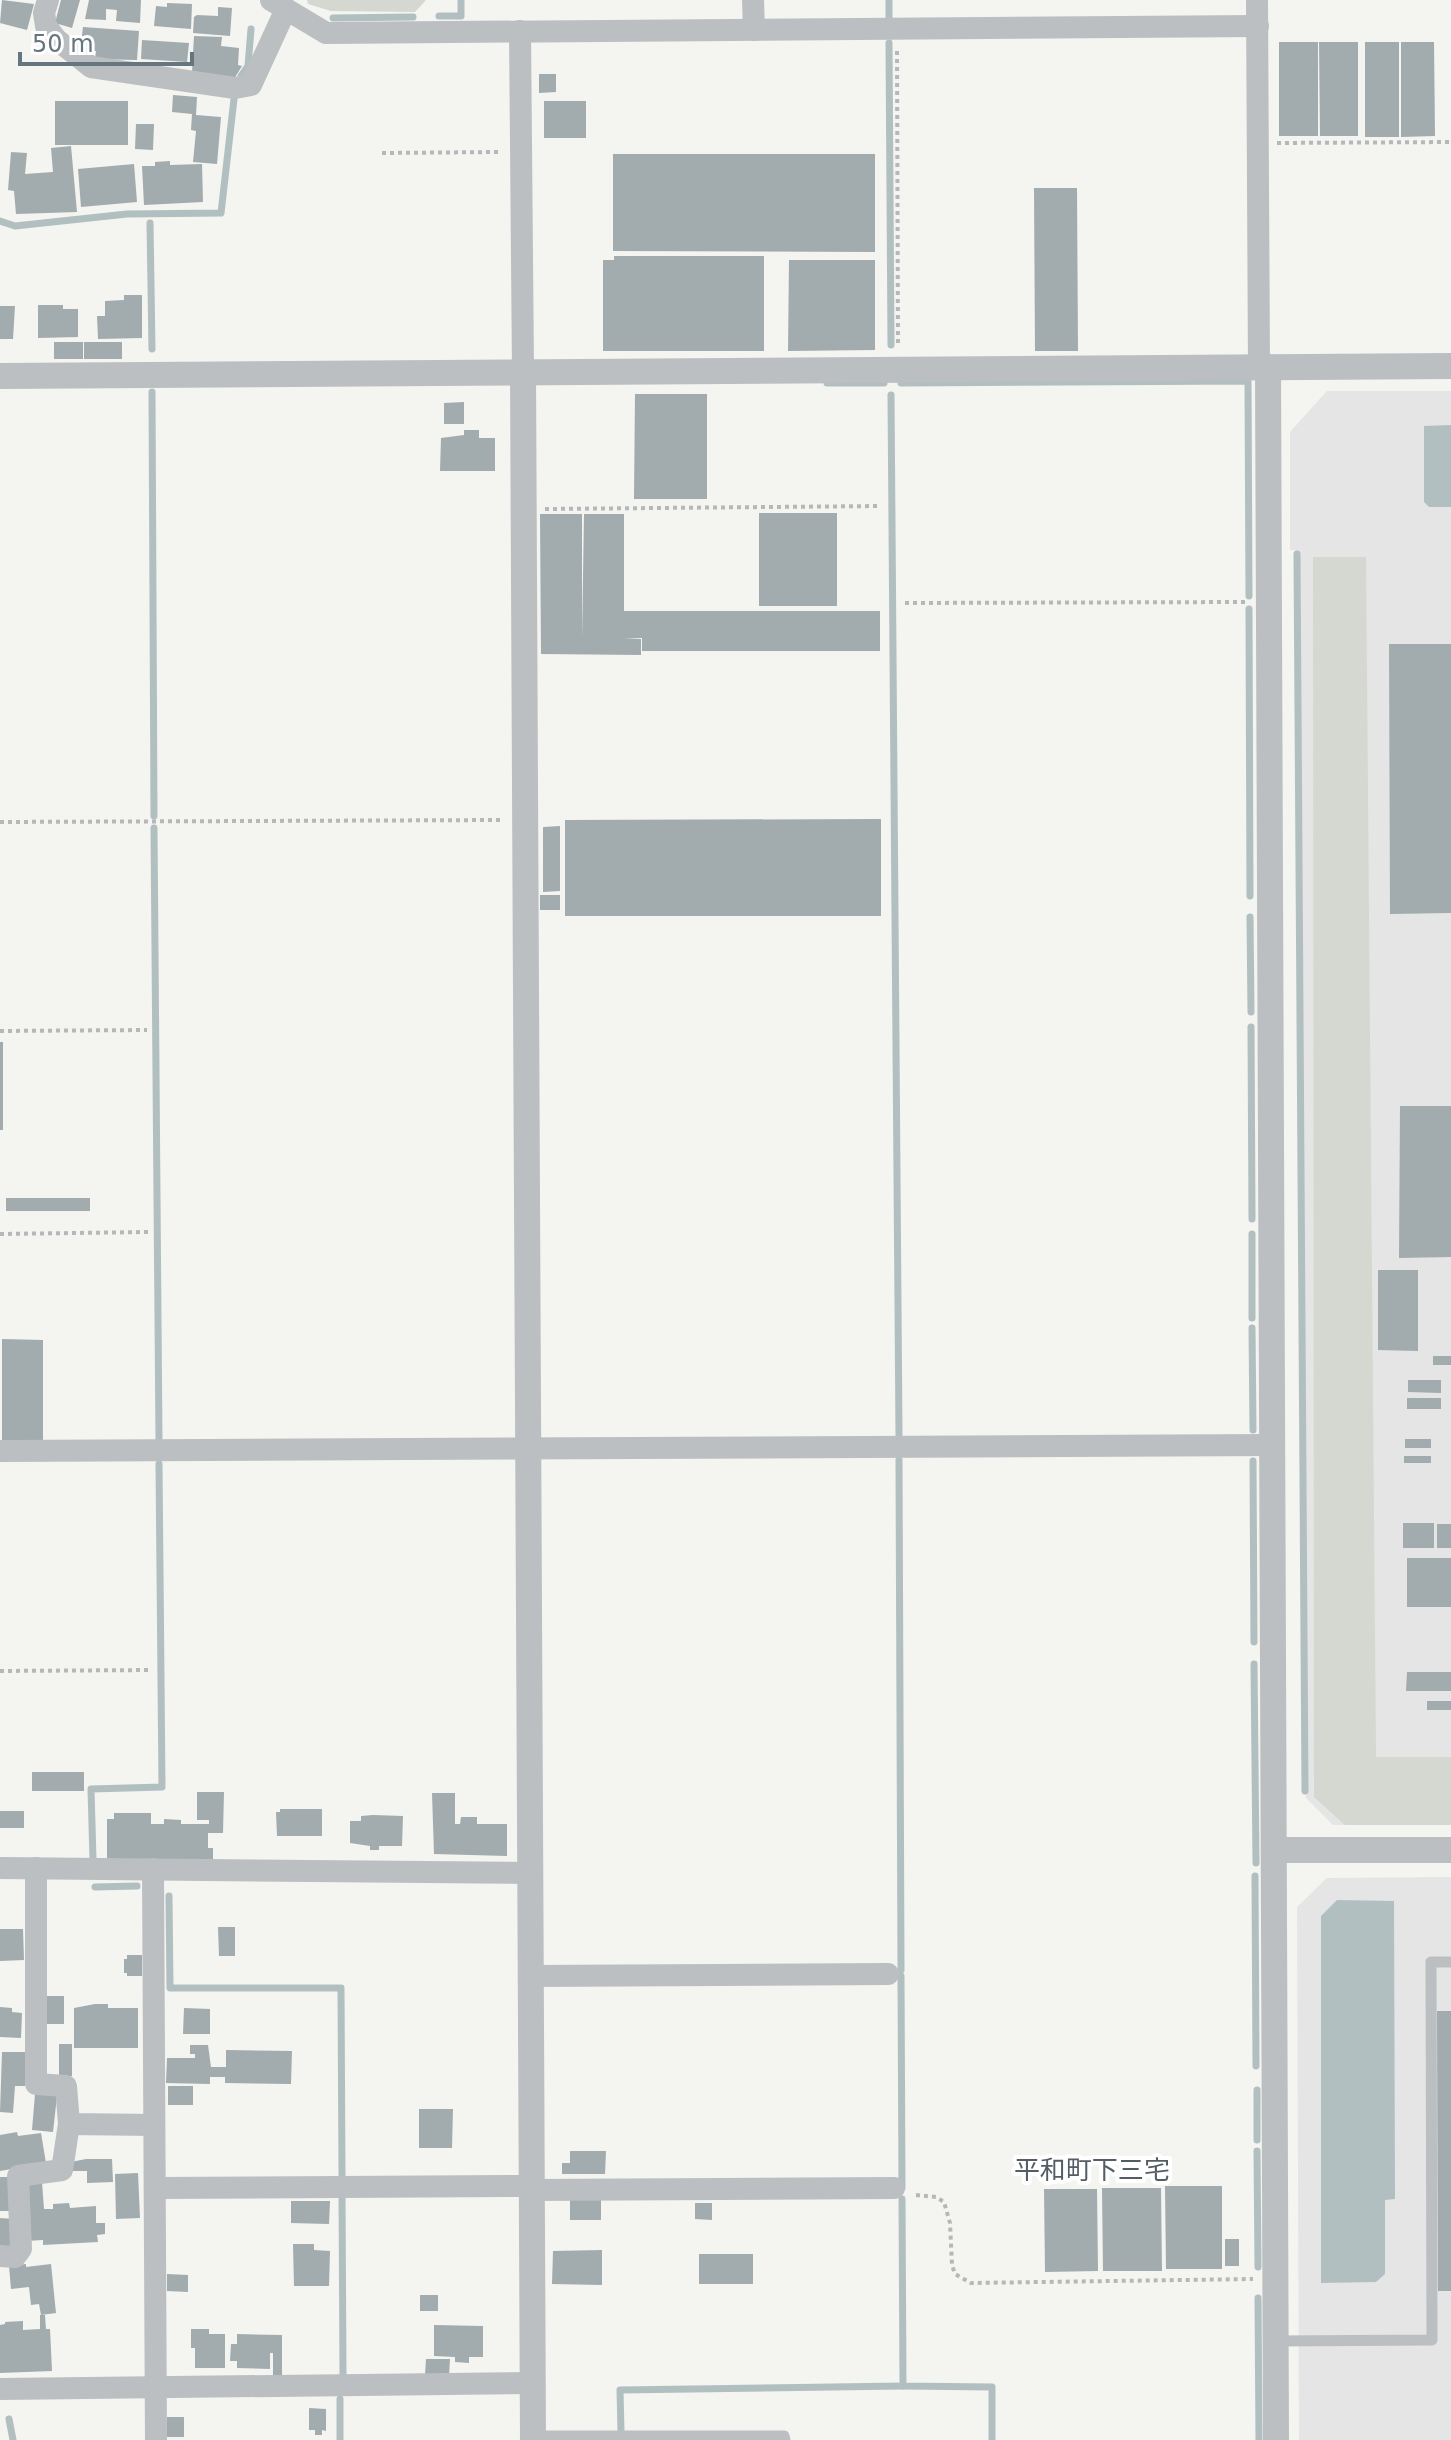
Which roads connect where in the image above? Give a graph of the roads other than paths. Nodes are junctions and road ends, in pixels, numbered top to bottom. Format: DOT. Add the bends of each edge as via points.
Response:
graph roads {
  1 [pos="48,0"];
  2 [pos="753,0"];
  3 [pos="1257,0"];
  4 [pos="288,6"];
  5 [pos="1258,26"];
  6 [pos="754,30"];
  7 [pos="520,31"];
  8 [pos="1451,366"];
  9 [pos="1264,367"];
  10 [pos="523,371"];
  11 [pos="0,376"];
  12 [pos="1272,1445"];
  13 [pos="528,1448"];
  14 [pos="0,1451"];
  15 [pos="1274,1850"];
  16 [pos="1451,1850"];
  17 [pos="0,1868"];
  18 [pos="36,1868"];
  19 [pos="153,1869"];
  20 [pos="530,1873"];
  21 [pos="1451,1962"];
  22 [pos="888,1974"];
  23 [pos="530,1976"];
  24 [pos="69,2124"];
  25 [pos="154,2125"];
  26 [pos="155,2188"];
  27 [pos="531,2188"];
  28 [pos="894,2188"];
  29 [pos="0,2256"];
  30 [pos="1276,2341"];
  31 [pos="532,2383"];
  32 [pos="0,2389"];
  33 [pos="155,2389"];
  34 [pos="533,2438"];
  35 [pos="156,2440"];
  36 [pos="785,2440"];
  37 [pos="1276,2440"];
  1 -- 4 [label="street" via="46,26 91,67 235,88 251,85"];
  2 -- 6 [label="street"];
  3 -- 5 [label="street"];
  4 -- 7 [label="street" via="326,33"];
  5 -- 6 [label="street"];
  5 -- 9 [label="street"];
  6 -- 7 [label="street"];
  7 -- 10 [label="street"];
  8 -- 9 [label="street"];
  9 -- 10 [label="street"];
  9 -- 12 [label="street"];
  10 -- 11 [label="street"];
  10 -- 13 [label="street"];
  12 -- 13 [label="street"];
  12 -- 15 [label="street"];
  13 -- 14 [label="street"];
  13 -- 20 [label="street"];
  15 -- 16 [label="street"];
  15 -- 30 [label="street"];
  17 -- 18 [label="street"];
  18 -- 19 [label="street"];
  18 -- 24 [label="street" via="36,2084 66,2086"];
  19 -- 20 [label="street"];
  19 -- 25 [label="street"];
  20 -- 23 [label="street"];
  21 -- 30 [label="lane" via="1431,1962 1432,2340"];
  22 -- 23 [label="street"];
  23 -- 27 [label="street"];
  24 -- 25 [label="street"];
  24 -- 29 [label="street" via="62,2170 18,2176 21,2249 15,2257"];
  25 -- 26 [label="street"];
  26 -- 27 [label="street"];
  26 -- 33 [label="street"];
  27 -- 28 [label="street"];
  27 -- 31 [label="street"];
  30 -- 37 [label="street"];
  31 -- 33 [label="street"];
  31 -- 34 [label="street"];
  32 -- 33 [label="street"];
  33 -- 35 [label="street"];
  34 -- 36 [label="lane"];
}
